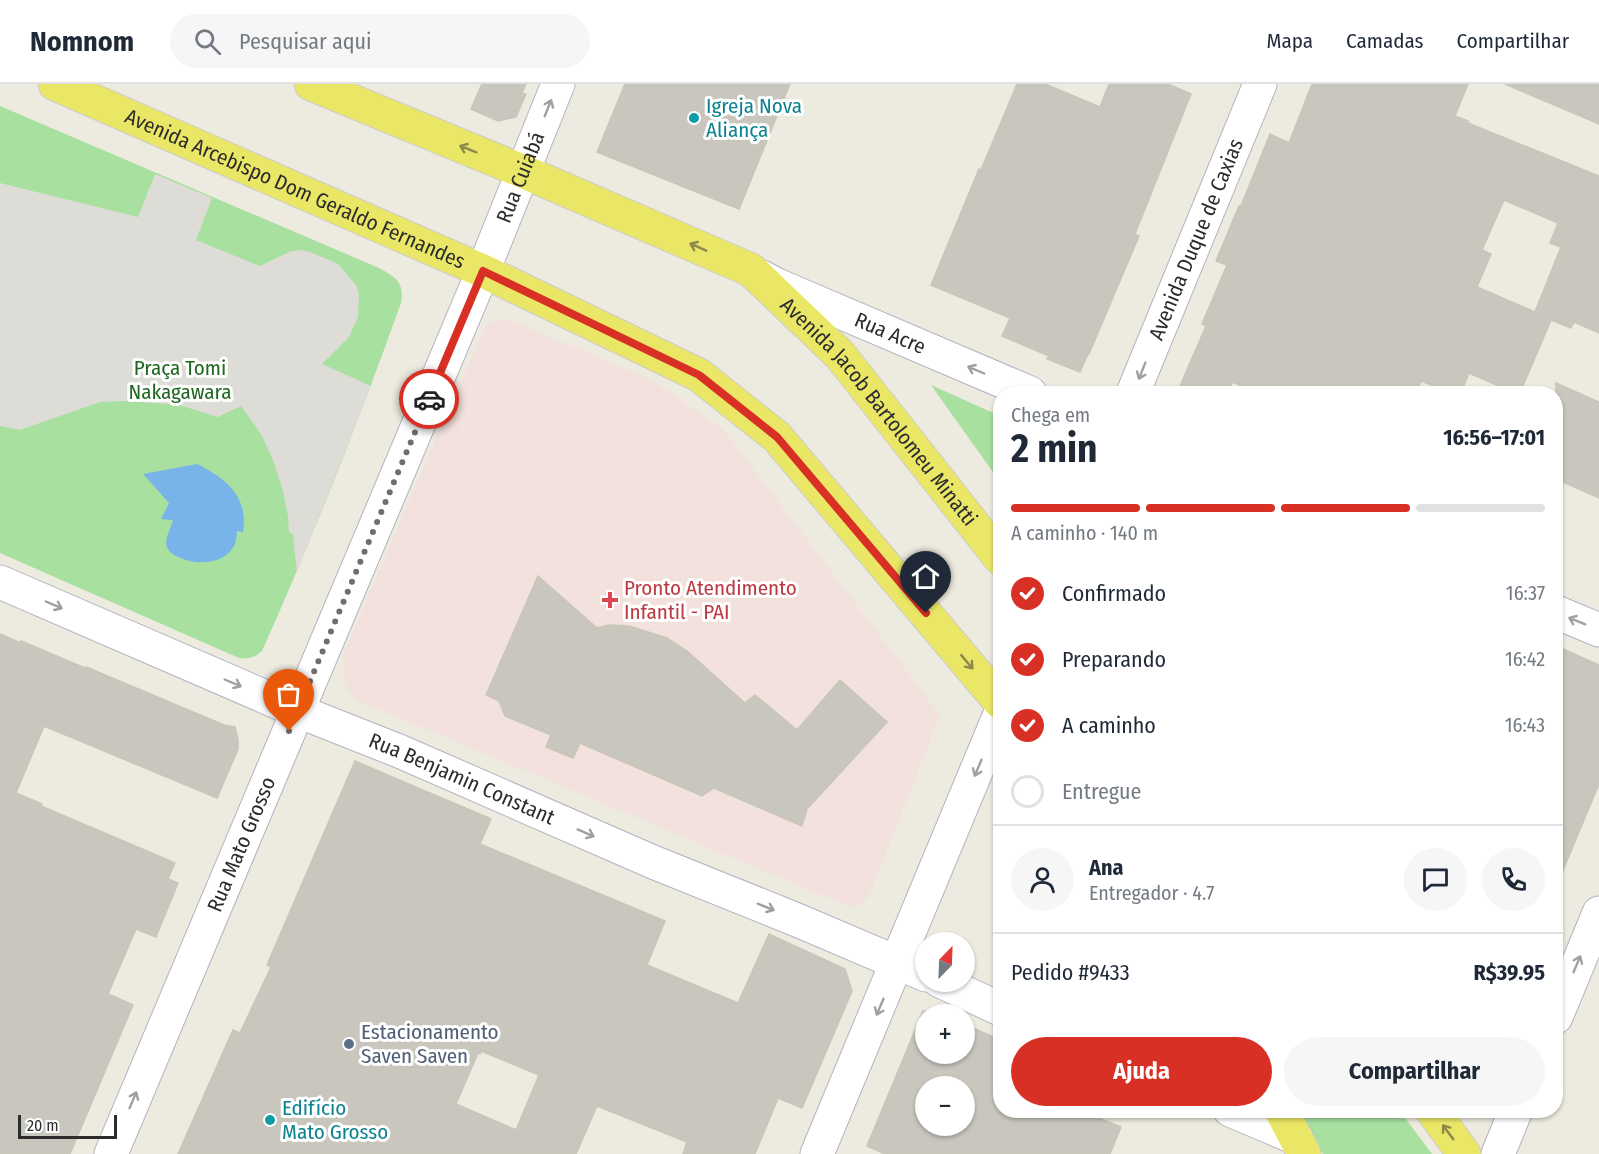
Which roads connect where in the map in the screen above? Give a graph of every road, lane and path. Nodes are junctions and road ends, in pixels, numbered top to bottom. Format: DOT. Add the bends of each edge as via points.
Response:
graph roads {
  1 [pos="55,84"];
  2 [pos="312,84"];
  3 [pos="558,84"];
  4 [pos="1260,84"];
  5 [pos="522,171"];
  6 [pos="751,270"];
  7 [pos="483,271"];
  8 [pos="1014,386"];
  9 [pos="1136,386"];
  10 [pos="993,549"];
  11 [pos="0,582"];
  12 [pos="1563,615"];
  13 [pos="1599,630"];
  14 [pos="993,694"];
  15 [pos="298,711"];
  16 [pos="993,731"];
  17 [pos="1599,912"];
  18 [pos="912,968"];
  19 [pos="964,992"];
  20 [pos="1563,1000"];
  21 [pos="993,1006"];
  22 [pos="1251,1118"];
  23 [pos="1438,1118"];
  24 [pos="1513,1118"];
  25 [pos="1294,1134"];
  26 [pos="111,1154"];
  27 [pos="817,1154"];
  28 [pos="1464,1154"];
  29 [pos="1498,1154"];
  1 -- 7 [label="main road, Avenida Arcebispo Dom Geraldo Fernandes"];
  5 -- 2 [label="main road, one-way"];
  5 -- 3 [label="street, Rua Cuiabá, one-way"];
  4 -- 9 [label="street, Avenida Duque de Caxias, one-way"];
  6 -- 5 [label="main road, one-way"];
  5 -- 7 [label="street, Rua Cuiabá"];
  8 -- 6 [label="street, Rua Acre, one-way" via="777,285"];
  6 -- 10 [label="main road, Avenida Jacob Bartolomeu Minatti" via="840,355"];
  7 -- 14 [label="main road, Avenida Arcebispo Dom Geraldo Fernandes, one-way" via="699,375 777,437"];
  7 -- 15 [label="street, Rua Mato Grosso"];
  11 -- 15 [label="street, Rua Benjamin Constant, one-way"];
  13 -- 12 [label="street, one-way"];
  15 -- 18 [label="street, Rua Benjamin Constant, one-way"];
  26 -- 15 [label="street, Rua Mato Grosso, one-way"];
  16 -- 18 [label="street, one-way" via="912,925"];
  20 -- 17 [label="street, one-way"];
  18 -- 27 [label="street, one-way"];
  19 -- 21 [label="street"];
  22 -- 25 [label="street"];
  28 -- 23 [label="main road, one-way"];
  24 -- 29 [label="street"];
}
